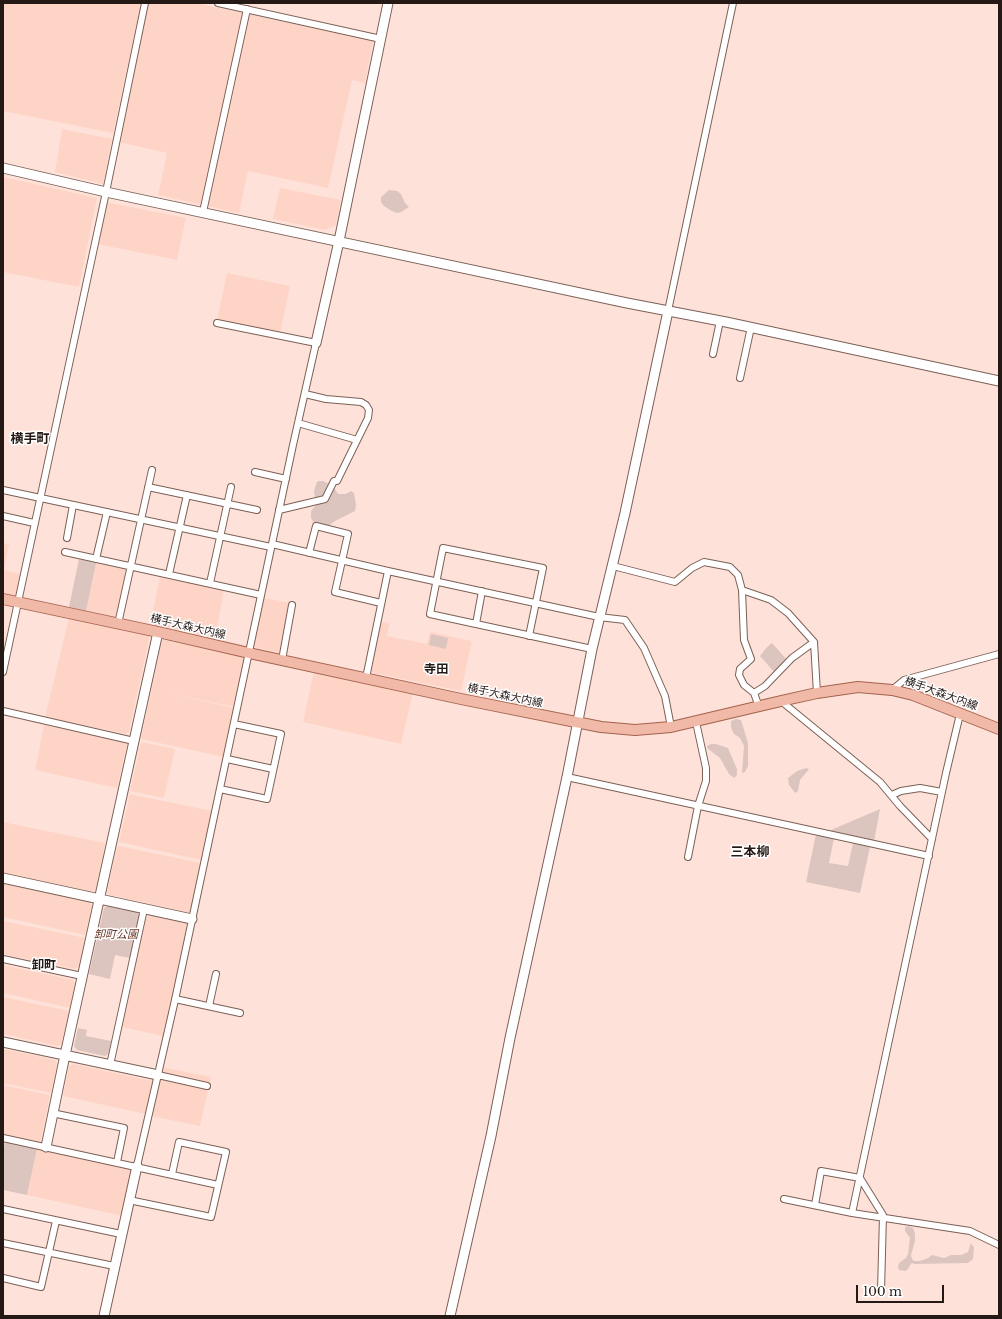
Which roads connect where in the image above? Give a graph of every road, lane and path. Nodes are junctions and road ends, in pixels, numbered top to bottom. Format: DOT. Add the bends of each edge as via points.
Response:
graph roads {
  1 [pos="145,3"];
  2 [pos="218,3"];
  3 [pos="388,3"];
  4 [pos="733,3"];
  5 [pos="246,9"];
  6 [pos="381,39"];
  7 [pos="3,168"];
  8 [pos="106,192"];
  9 [pos="203,212"];
  10 [pos="339,241"];
  11 [pos="668,311"];
  12 [pos="720,321"];
  13 [pos="217,323"];
  14 [pos="751,328"];
  15 [pos="316,343"];
  16 [pos="713,354"];
  17 [pos="740,378"];
  18 [pos="999,381"];
  19 [pos="304,394"];
  20 [pos="298,424"];
  21 [pos="357,440"];
  22 [pos="152,470"];
  23 [pos="255,472"];
  24 [pos="286,479"];
  25 [pos="148,487"];
  26 [pos="231,487"];
  27 [pos="3,490"];
  28 [pos="187,495"];
  29 [pos="40,498"];
  30 [pos="227,504"];
  31 [pos="73,505"];
  32 [pos="257,510"];
  33 [pos="279,510"];
  34 [pos="107,512"];
  35 [pos="3,516"];
  36 [pos="141,519"];
  37 [pos="34,523"];
  38 [pos="180,528"];
  39 [pos="220,536"];
  40 [pos="67,538"];
  41 [pos="272,546"];
  42 [pos="65,552"];
  43 [pos="309,553"];
  44 [pos="96,559"];
  45 [pos="342,560"];
  46 [pos="131,566"];
  47 [pos="613,566"];
  48 [pos="388,571"];
  49 [pos="169,574"];
  50 [pos="437,581"];
  51 [pos="210,583"];
  52 [pos="742,590"];
  53 [pos="482,591"];
  54 [pos="262,595"];
  55 [pos="3,599"];
  56 [pos="17,602"];
  57 [pos="381,603"];
  58 [pos="536,603"];
  59 [pos="292,605"];
  60 [pos="600,617"];
  61 [pos="118,624"];
  62 [pos="476,624"];
  63 [pos="158,632"];
  64 [pos="529,636"];
  65 [pos="814,642"];
  66 [pos="592,650"];
  67 [pos="249,653"];
  68 [pos="999,654"];
  69 [pos="282,660"];
  70 [pos="3,672"];
  71 [pos="366,678"];
  72 [pos="892,690"];
  73 [pos="754,693"];
  74 [pos="817,693"];
  75 [pos="781,701"];
  76 [pos="759,707"];
  77 [pos="3,711"];
  78 [pos="960,714"];
  79 [pos="696,722"];
  80 [pos="577,723"];
  81 [pos="234,724"];
  82 [pos="672,727"];
  83 [pos="999,729"];
  84 [pos="134,741"];
  85 [pos="227,759"];
  86 [pos="273,769"];
  87 [pos="567,778"];
  88 [pos="220,789"];
  89 [pos="942,792"];
  90 [pos="892,795"];
  91 [pos="698,806"];
  92 [pos="932,839"];
  93 [pos="929,856"];
  94 [pos="688,857"];
  95 [pos="3,878"];
  96 [pos="99,898"];
  97 [pos="144,909"];
  98 [pos="192,919"];
  99 [pos="3,958"];
  100 [pos="216,974"];
  101 [pos="82,976"];
  102 [pos="175,999"];
  103 [pos="210,1006"];
  104 [pos="240,1013"];
  105 [pos="3,1042"];
  106 [pos="65,1055"];
  107 [pos="110,1065"];
  108 [pos="158,1075"];
  109 [pos="207,1086"];
  110 [pos="52,1114"];
  111 [pos="3,1138"];
  112 [pos="46,1147"];
  113 [pos="117,1162"];
  114 [pos="137,1166"];
  115 [pos="172,1174"];
  116 [pos="860,1178"];
  117 [pos="218,1185"];
  118 [pos="784,1199"];
  119 [pos="130,1200"];
  120 [pos="815,1205"];
  121 [pos="3,1209"];
  122 [pos="852,1213"];
  123 [pos="883,1218"];
  124 [pos="56,1221"];
  125 [pos="122,1234"];
  126 [pos="3,1243"];
  127 [pos="999,1245"];
  128 [pos="48,1253"];
  129 [pos="114,1266"];
  130 [pos="3,1278"];
  131 [pos="881,1291"];
  132 [pos="104,1316"];
  133 [pos="450,1316"];
  1 -- 8 [label="street"];
  2 -- 5 [label="street"];
  3 -- 6 [label="street"];
  4 -- 11 [label="street"];
  5 -- 6 [label="street"];
  5 -- 9 [label="street"];
  6 -- 10 [label="street"];
  7 -- 8 [label="street"];
  8 -- 9 [label="street"];
  8 -- 29 [label="street"];
  9 -- 10 [label="street"];
  10 -- 11 [label="street"];
  10 -- 15 [label="street"];
  11 -- 12 [label="street"];
  11 -- 47 [label="street"];
  12 -- 14 [label="street"];
  12 -- 16 [label="street"];
  13 -- 15 [label="street"];
  14 -- 17 [label="street"];
  14 -- 18 [label="street"];
  15 -- 19 [label="street"];
  19 -- 20 [label="street"];
  19 -- 21 [label="street" via="361,402 366,405 369,410 368,418"];
  20 -- 21 [label="street"];
  20 -- 24 [label="street"];
  21 -- 33 [label="street" via="337,481 334,481 325,498"];
  22 -- 25 [label="street"];
  23 -- 24 [label="street"];
  24 -- 33 [label="street"];
  25 -- 28 [label="street"];
  25 -- 36 [label="street"];
  26 -- 30 [label="street"];
  27 -- 29 [label="street"];
  28 -- 30 [label="street"];
  28 -- 38 [label="street"];
  29 -- 31 [label="street"];
  29 -- 37 [label="street"];
  30 -- 32 [label="street"];
  30 -- 39 [label="street"];
  31 -- 34 [label="street"];
  31 -- 40 [label="street"];
  33 -- 41 [label="street"];
  34 -- 36 [label="street"];
  34 -- 44 [label="street"];
  35 -- 37 [label="street"];
  36 -- 38 [label="street"];
  36 -- 46 [label="street"];
  37 -- 56 [label="street"];
  38 -- 39 [label="street"];
  38 -- 49 [label="street"];
  39 -- 41 [label="street"];
  39 -- 51 [label="street"];
  41 -- 43 [label="street"];
  41 -- 54 [label="street"];
  42 -- 44 [label="street"];
  43 -- 45 [label="street"];
  43 -- 45 [label="street" via="316,526 348,534"];
  44 -- 46 [label="street"];
  45 -- 48 [label="street"];
  45 -- 57 [label="street" via="335,592"];
  46 -- 49 [label="street"];
  46 -- 61 [label="street"];
  47 -- 52 [label="street" via="675,582 704,562 730,566 738,575"];
  47 -- 60 [label="street"];
  48 -- 50 [label="street"];
  48 -- 57 [label="street"];
  49 -- 51 [label="street"];
  50 -- 53 [label="street"];
  50 -- 58 [label="street" via="444,548 543,568"];
  50 -- 62 [label="street" via="430,614"];
  51 -- 54 [label="street"];
  52 -- 65 [label="street" via="771,600 788,613"];
  52 -- 73 [label="street" via="744,640 751,659 740,669 738,675"];
  53 -- 58 [label="street"];
  53 -- 62 [label="street"];
  54 -- 67 [label="street"];
  55 -- 56 [label="main road, 横手大森大内線"];
  56 -- 61 [label="main road, 横手大森大内線"];
  56 -- 70 [label="street"];
  57 -- 71 [label="street"];
  58 -- 60 [label="street"];
  58 -- 64 [label="street"];
  59 -- 69 [label="street"];
  60 -- 66 [label="street"];
  60 -- 82 [label="street" via="625,620 640,643 665,696"];
  61 -- 63 [label="main road, 横手大森大内線"];
  62 -- 64 [label="street"];
  63 -- 67 [label="main road, 横手大森大内線"];
  63 -- 84 [label="street"];
  64 -- 66 [label="street"];
  65 -- 73 [label="street" via="792,658"];
  65 -- 74 [label="street"];
  66 -- 80 [label="street"];
  67 -- 69 [label="main road, 横手大森大内線"];
  67 -- 81 [label="street"];
  68 -- 72 [label="street" via="904,680"];
  69 -- 71 [label="main road, 横手大森大内線"];
  71 -- 80 [label="main road, 横手大森大内線"];
  72 -- 74 [label="main road, 横手大森大内線" via="858,687"];
  72 -- 78 [label="main road, 横手大森大内線" via="913,695"];
  73 -- 76 [label="street"];
  74 -- 75 [label="main road, 横手大森大内線"];
  75 -- 76 [label="main road, 横手大森大内線"];
  75 -- 90 [label="street" via="880,782"];
  76 -- 79 [label="main road, 横手大森大内線"];
  77 -- 84 [label="street"];
  78 -- 83 [label="main road, 横手大森大内線"];
  78 -- 89 [label="street"];
  79 -- 82 [label="main road, 横手大森大内線"];
  79 -- 91 [label="street" via="706,768 706,781"];
  80 -- 82 [label="main road, 横手大森大内線" via="635,730"];
  80 -- 87 [label="street"];
  81 -- 85 [label="street"];
  81 -- 86 [label="street" via="280,734"];
  84 -- 96 [label="street"];
  85 -- 86 [label="street"];
  85 -- 88 [label="street"];
  86 -- 88 [label="street" via="267,798"];
  87 -- 91 [label="street"];
  87 -- 133 [label="street"];
  88 -- 98 [label="street"];
  89 -- 90 [label="street" via="920,788"];
  89 -- 92 [label="street"];
  90 -- 92 [label="street"];
  91 -- 93 [label="street"];
  91 -- 94 [label="street"];
  92 -- 93 [label="street"];
  93 -- 116 [label="street"];
  95 -- 96 [label="street"];
  96 -- 97 [label="street"];
  96 -- 101 [label="street"];
  97 -- 98 [label="street"];
  97 -- 107 [label="street"];
  98 -- 102 [label="street"];
  99 -- 101 [label="street"];
  100 -- 103 [label="street"];
  101 -- 106 [label="street"];
  102 -- 103 [label="street"];
  102 -- 108 [label="street"];
  103 -- 104 [label="street"];
  105 -- 106 [label="street"];
  106 -- 107 [label="street"];
  106 -- 110 [label="street"];
  107 -- 108 [label="street"];
  108 -- 109 [label="street"];
  108 -- 114 [label="street"];
  110 -- 112 [label="street"];
  110 -- 113 [label="street" via="124,1128"];
  111 -- 112 [label="street"];
  112 -- 113 [label="street"];
  113 -- 114 [label="street"];
  114 -- 115 [label="street"];
  114 -- 119 [label="street"];
  115 -- 117 [label="street"];
  115 -- 117 [label="street" via="179,1142 226,1152"];
  116 -- 120 [label="street" via="821,1171"];
  116 -- 122 [label="street"];
  116 -- 123 [label="street"];
  117 -- 119 [label="street" via="211,1217"];
  118 -- 120 [label="street"];
  119 -- 125 [label="street"];
  120 -- 122 [label="street"];
  121 -- 124 [label="street"];
  122 -- 123 [label="street"];
  123 -- 127 [label="street" via="970,1231"];
  123 -- 131 [label="street"];
  124 -- 125 [label="street"];
  124 -- 128 [label="street"];
  125 -- 129 [label="street"];
  126 -- 128 [label="street"];
  128 -- 129 [label="street"];
  128 -- 130 [label="street" via="41,1287"];
  129 -- 132 [label="street"];
}
